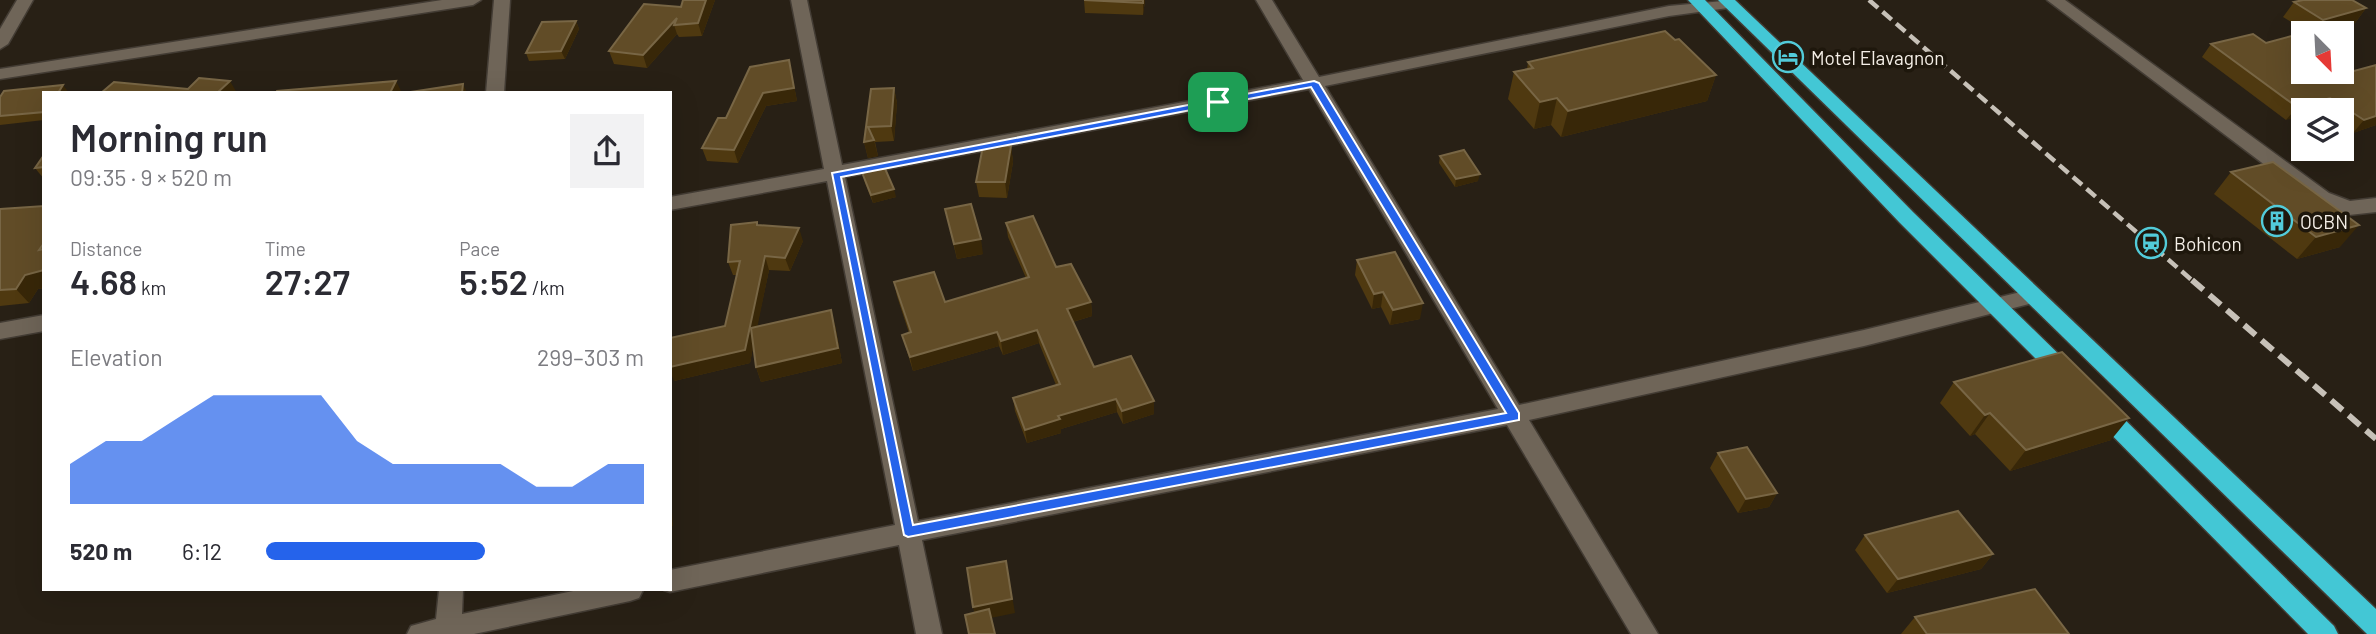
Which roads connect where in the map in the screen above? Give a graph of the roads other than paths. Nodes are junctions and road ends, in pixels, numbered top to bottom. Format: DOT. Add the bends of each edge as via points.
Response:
graph roads {
  1 [pos="25,0"];
  2 [pos="472,0"];
  3 [pos="502,0"];
  4 [pos="799,0"];
  5 [pos="1264,0"];
  6 [pos="1638,0"];
  7 [pos="2055,0"];
  8 [pos="1727,1"];
  9 [pos="1699,3"];
  10 [pos="1669,11"];
  11 [pos="0,44"];
  12 [pos="0,74"];
  13 [pos="1314,83"];
  14 [pos="495,91"];
  15 [pos="836,175"];
  16 [pos="672,204"];
  17 [pos="2376,205"];
  18 [pos="2033,296"];
  19 [pos="1997,305"];
  20 [pos="42,323"];
  21 [pos="0,331"];
  22 [pos="1515,416"];
  23 [pos="908,531"];
  24 [pos="672,581"];
  25 [pos="451,591"];
  26 [pos="626,591"];
  27 [pos="2376,626"];
  28 [pos="447,631"];
  29 [pos="420,634"];
  30 [pos="929,634"];
  31 [pos="1644,634"];
  32 [pos="2325,634"];
  1 -- 11 [label="street"];
  2 -- 12 [label="street"];
  3 -- 14 [label="street"];
  4 -- 15 [label="street"];
  5 -- 13 [label="street"];
  6 -- 10 [label="street"];
  7 -- 17 [label="street" via="2322,198 2349,208"];
  8 -- 9 [label="street"];
  8 -- 18 [label="highway"];
  9 -- 10 [label="street"];
  9 -- 19 [label="highway"];
  10 -- 13 [label="street"];
  13 -- 15 [label="street"];
  13 -- 22 [label="street"];
  15 -- 16 [label="street"];
  15 -- 23 [label="street"];
  18 -- 19 [label="street"];
  18 -- 27 [label="highway"];
  19 -- 22 [label="street"];
  19 -- 32 [label="highway"];
  20 -- 21 [label="street"];
  22 -- 23 [label="street"];
  22 -- 31 [label="street"];
  23 -- 24 [label="street"];
  23 -- 30 [label="street"];
  25 -- 28 [label="street"];
  26 -- 28 [label="street"];
  28 -- 29 [label="street"];
}
